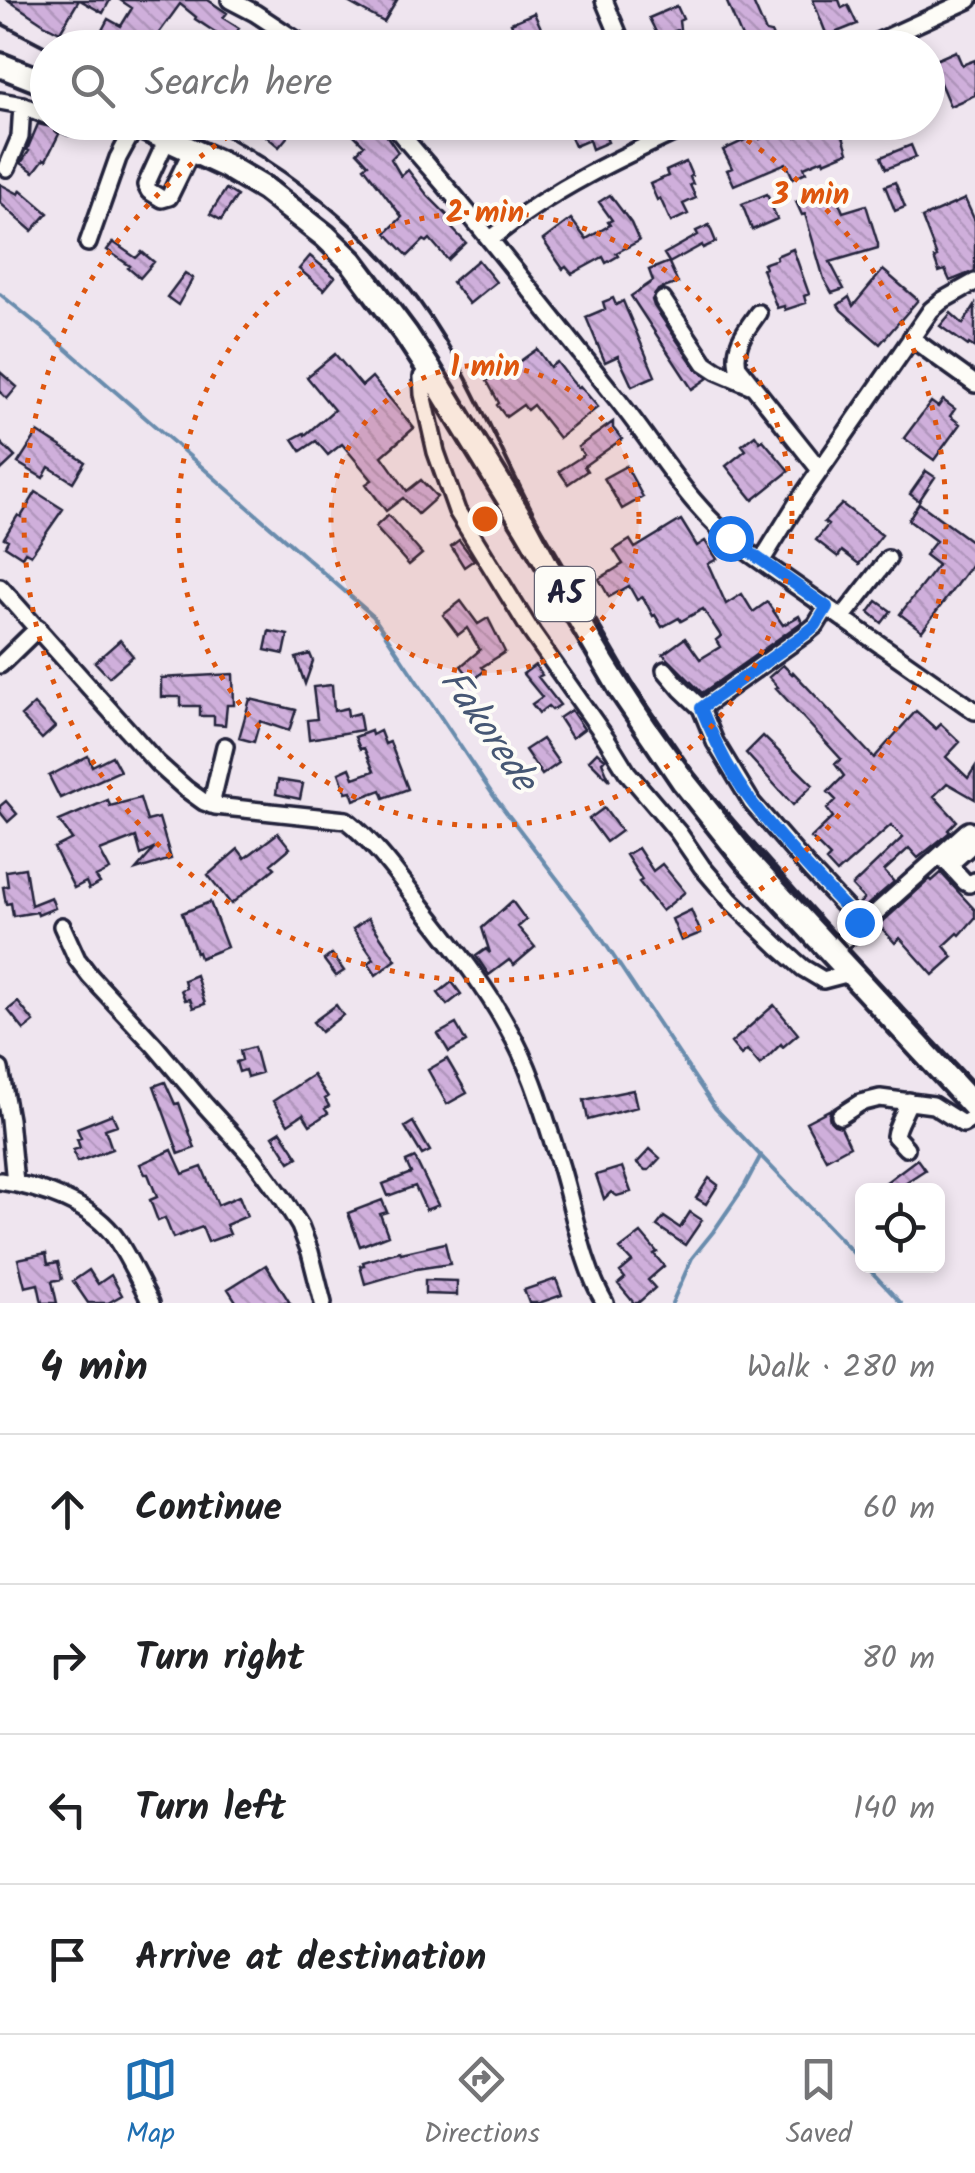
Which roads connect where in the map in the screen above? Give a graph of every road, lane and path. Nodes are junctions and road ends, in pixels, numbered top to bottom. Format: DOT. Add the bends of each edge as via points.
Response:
graph roads {
  1 [pos="230,0"];
  2 [pos="604,0"];
  3 [pos="969,0"];
  4 [pos="281,30"];
  5 [pos="616,30"];
  6 [pos="903,30"];
  7 [pos="0,65"];
  8 [pos="30,77"];
  9 [pos="0,101"];
  10 [pos="22,105"];
  11 [pos="30,108"];
  12 [pos="126,140"];
  13 [pos="168,140"];
  14 [pos="405,140"];
  15 [pos="643,140"];
  16 [pos="192,150"];
  17 [pos="153,166"];
  18 [pos="7,168"];
  19 [pos="178,178"];
  20 [pos="490,240"];
  21 [pos="88,243"];
  22 [pos="975,282"];
  23 [pos="664,300"];
  24 [pos="758,313"];
  25 [pos="910,338"];
  26 [pos="429,370"];
  27 [pos="975,384"];
  28 [pos="751,385"];
  29 [pos="820,470"];
  30 [pos="888,559"];
  31 [pos="762,560"];
  32 [pos="0,587"];
  33 [pos="827,607"];
  34 [pos="842,618"];
  35 [pos="38,628"];
  36 [pos="0,664"];
  37 [pos="665,670"];
  38 [pos="701,708"];
  39 [pos="975,712"];
  40 [pos="225,746"];
  41 [pos="211,805"];
  42 [pos="975,838"];
  43 [pos="945,861"];
  44 [pos="975,881"];
  45 [pos="62,926"];
  46 [pos="861,926"];
  47 [pos="842,964"];
  48 [pos="0,1068"];
  49 [pos="909,1101"];
  50 [pos="975,1106"];
  51 [pos="840,1116"];
  52 [pos="975,1117"];
  53 [pos="906,1148"];
  54 [pos="8,1182"];
  55 [pos="152,1303"];
  56 [pos="323,1303"];
  57 [pos="604,1303"];
  1 -- 4 [label="street"];
  2 -- 5 [label="street"];
  3 -- 6 [label="street"];
  7 -- 8 [label="highway"];
  9 -- 10 [label="street"];
  10 -- 11 [label="street"];
  10 -- 18 [label="street" via="20,138"];
  12 -- 21 [label="street"];
  13 -- 16 [label="highway, A5"];
  13 -- 17 [label="street"];
  14 -- 20 [label="street"];
  15 -- 20 [label="street" via="545,198"];
  16 -- 19 [label="street"];
  16 -- 26 [label="highway, A5" via="265,190 324,236 352,262"];
  17 -- 19 [label="street"];
  17 -- 19 [label="street" via="146,188 162,199"];
  20 -- 31 [label="street" via="701,511"];
  22 -- 25 [label="street" via="942,300"];
  23 -- 28 [label="street" via="705,363"];
  24 -- 28 [label="street" via="736,357"];
  25 -- 27 [label="street"];
  25 -- 29 [label="street"];
  26 -- 47 [label="highway, A5" via="657,744 746,860"];
  26 -- 47 [label="street" via="422,377 423,394 457,511 628,772 702,867 778,946 823,980"];
  28 -- 29 [label="street"];
  29 -- 31 [label="street"];
  30 -- 34 [label="street"];
  31 -- 33 [label="street"];
  32 -- 35 [label="street"];
  33 -- 34 [label="street"];
  33 -- 38 [label="street" via="805,634"];
  34 -- 39 [label="street"];
  35 -- 36 [label="street"];
  35 -- 41 [label="street" via="158,763"];
  37 -- 38 [label="street"];
  38 -- 46 [label="street" via="752,803"];
  40 -- 41 [label="street"];
  41 -- 57 [label="street" via="346,820 380,853 510,1030 533,1080"];
  42 -- 43 [label="street"];
  43 -- 44 [label="street" via="969,884"];
  43 -- 46 [label="street"];
  45 -- 56 [label="street" via="90,976 284,1200 310,1252"];
  46 -- 47 [label="street" via="841,942"];
  47 -- 50 [label="highway, A5"];
  48 -- 54 [label="street" via="10,1119"];
  49 -- 51 [label="street" via="870,1100"];
  49 -- 52 [label="street" via="933,1105 959,1123"];
  49 -- 53 [label="street" via="895,1132"];
  54 -- 55 [label="street" via="70,1201 106,1227"];
}
